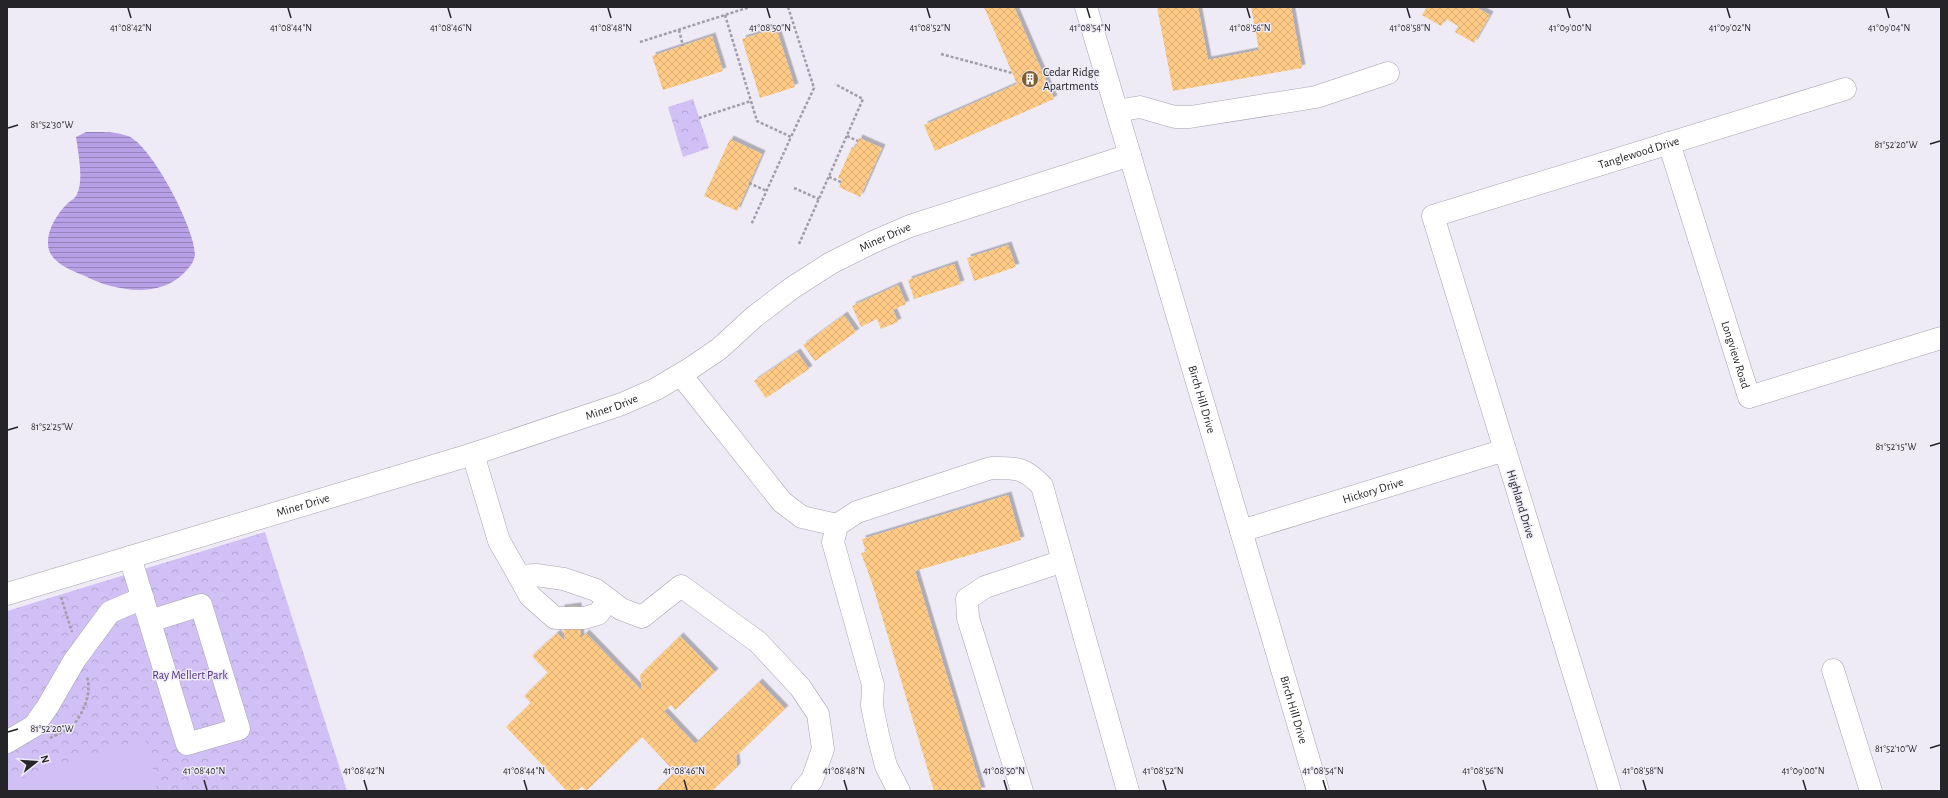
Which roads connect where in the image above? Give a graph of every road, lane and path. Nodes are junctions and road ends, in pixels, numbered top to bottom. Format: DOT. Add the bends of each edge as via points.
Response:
graph roads {
  1 [pos="750,7"];
  2 [pos="788,7"];
  3 [pos="1086,7"];
  4 [pos="725,15"];
  5 [pos="679,30"];
  6 [pos="640,42"];
  7 [pos="683,46"];
  8 [pos="941,54"];
  9 [pos="1012,73"];
  10 [pos="1388,73"];
  11 [pos="835,84"];
  12 [pos="1845,89"];
  13 [pos="751,101"];
  14 [pos="1117,111"];
  15 [pos="699,118"];
  16 [pos="847,136"];
  17 [pos="791,137"];
  18 [pos="858,141"];
  19 [pos="1669,144"];
  20 [pos="1130,155"];
  21 [pos="829,177"];
  22 [pos="841,182"];
  23 [pos="750,183"];
  24 [pos="794,188"];
  25 [pos="767,191"];
  26 [pos="819,199"];
  27 [pos="1433,216"];
  28 [pos="751,225"];
  29 [pos="799,244"];
  30 [pos="1941,338"];
  31 [pos="681,375"];
  32 [pos="1505,450"];
  33 [pos="473,454"];
  34 [pos="837,525"];
  35 [pos="1241,531"];
  36 [pos="130,557"];
  37 [pos="1063,561"];
  38 [pos="519,576"];
  39 [pos="7,594"];
  40 [pos="143,598"];
  41 [pos="608,600"];
  42 [pos="150,621"];
  43 [pos="1833,670"];
  44 [pos="7,742"];
  45 [pos="802,791"];
  46 [pos="899,791"];
  47 [pos="1022,791"];
  48 [pos="1128,791"];
  49 [pos="1318,791"];
  50 [pos="1610,791"];
  51 [pos="1871,791"];
  1 -- 4 [label="path"];
  2 -- 17 [label="path" via="814,88"];
  3 -- 14 [label="street, Birch Hill Drive"];
  4 -- 5 [label="path"];
  4 -- 13 [label="path"];
  5 -- 6 [label="path"];
  5 -- 7 [label="path"];
  8 -- 9 [label="path"];
  10 -- 14 [label="street" via="1316,97 1190,116 1175,117 1140,107"];
  11 -- 16 [label="path" via="863,99"];
  12 -- 19 [label="street, Tanglewood Drive"];
  13 -- 15 [label="path"];
  13 -- 17 [label="path" via="757,121"];
  14 -- 20 [label="street, Birch Hill Drive"];
  16 -- 18 [label="path"];
  16 -- 21 [label="path"];
  17 -- 25 [label="path"];
  19 -- 27 [label="street, Tanglewood Drive"];
  19 -- 30 [label="street, Longview Road" via="1749,397"];
  20 -- 31 [label="street, Miner Drive" via="910,226 873,242 831,263 792,288 754,317 719,349"];
  20 -- 35 [label="street, Birch Hill Drive"];
  21 -- 22 [label="path"];
  21 -- 26 [label="path"];
  23 -- 25 [label="path"];
  24 -- 26 [label="path"];
  25 -- 28 [label="path"];
  26 -- 29 [label="path"];
  27 -- 32 [label="street, Highland Drive"];
  31 -- 33 [label="street, Miner Drive" via="622,404"];
  31 -- 34 [label="street" via="782,502 802,518"];
  32 -- 35 [label="street, Hickory Drive"];
  32 -- 50 [label="street, Highland Drive"];
  33 -- 36 [label="street, Miner Drive"];
  33 -- 38 [label="street" via="499,541"];
  34 -- 37 [label="street" via="857,512 991,468 1013,468 1029,473 1042,486"];
  34 -- 46 [label="street" via="833,542 873,685 872,706 886,766"];
  35 -- 49 [label="street, Birch Hill Drive"];
  36 -- 39 [label="street, Miner Drive"];
  36 -- 40 [label="street"];
  37 -- 47 [label="street" via="985,587 967,599 968,618"];
  37 -- 48 [label="street"];
  38 -- 41 [label="street" via="536,575 564,579 596,590"];
  38 -- 41 [label="street" via="530,596 555,618 584,618 598,614"];
  40 -- 42 [label="street"];
  40 -- 44 [label="street" via="110,612 74,661 34,726"];
  41 -- 45 [label="street" via="620,609 642,617 681,586 758,642 800,687 818,714 822,749 812,780"];
  42 -- 42 [label="street" via="187,744 239,729 201,605"];
  43 -- 51 [label="street"];
}
